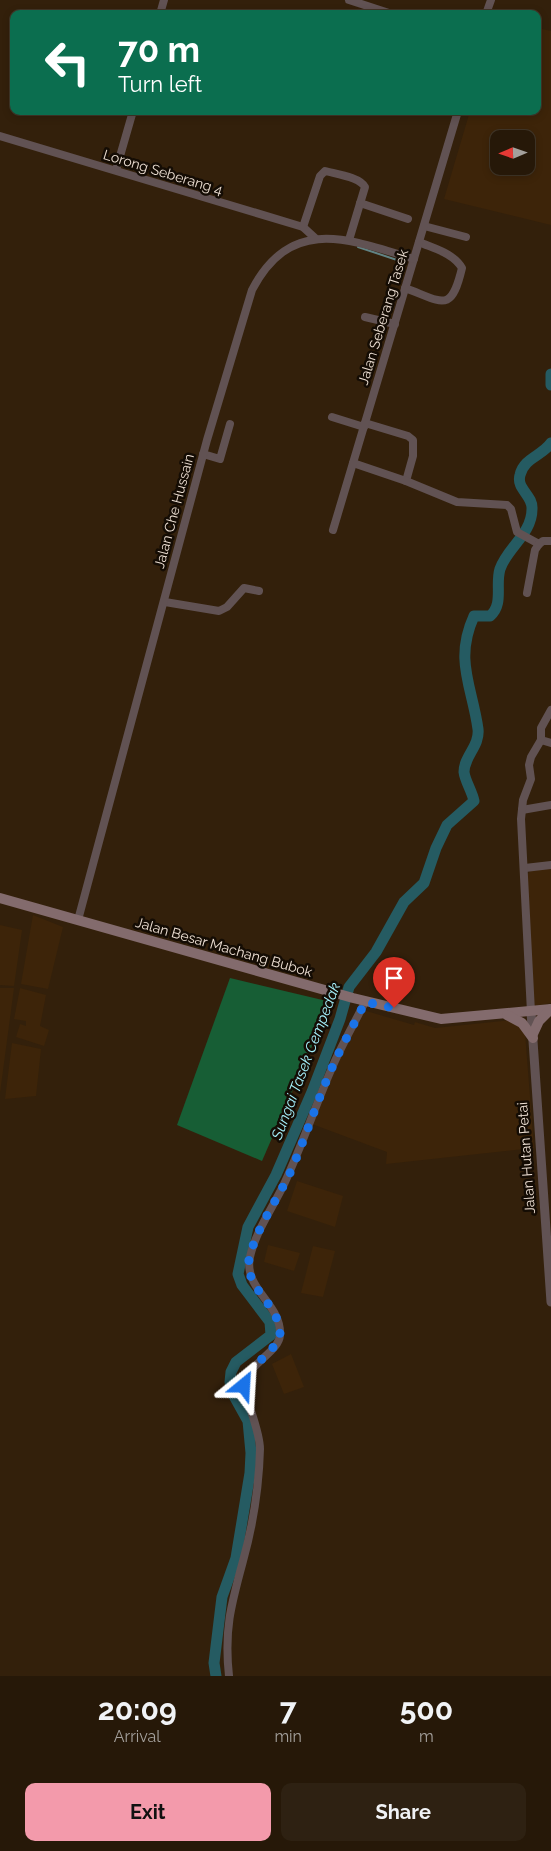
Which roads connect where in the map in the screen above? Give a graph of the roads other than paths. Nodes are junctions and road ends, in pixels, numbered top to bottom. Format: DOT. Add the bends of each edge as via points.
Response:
graph roads {
  1 [pos="349,0"];
  2 [pos="380,10"];
  3 [pos="132,115"];
  4 [pos="457,115"];
  5 [pos="0,136"];
  6 [pos="116,170"];
  7 [pos="360,203"];
  8 [pos="408,219"];
  9 [pos="424,226"];
  10 [pos="303,227"];
  11 [pos="466,237"];
  12 [pos="316,238"];
  13 [pos="349,240"];
  14 [pos="419,242"];
  15 [pos="414,260"];
  16 [pos="405,288"];
  17 [pos="366,317"];
  18 [pos="395,324"];
  19 [pos="332,417"];
  20 [pos="230,424"];
  21 [pos="364,425"];
  22 [pos="204,454"];
  23 [pos="353,463"];
  24 [pos="406,481"];
  25 [pos="333,530"];
  26 [pos="551,541"];
  27 [pos="539,544"];
  28 [pos="259,591"];
  29 [pos="527,593"];
  30 [pos="165,602"];
  31 [pos="551,710"];
  32 [pos="541,740"];
  33 [pos="551,743"];
  34 [pos="551,805"];
  35 [pos="522,810"];
  36 [pos="551,864"];
  37 [pos="525,868"];
  38 [pos="0,898"];
  39 [pos="78,920"];
  40 [pos="365,1002"];
  41 [pos="551,1009"];
  42 [pos="531,1012"];
  43 [pos="506,1014"];
  44 [pos="533,1036"];
  45 [pos="551,1302"];
  46 [pos="229,1676"];
  1 -- 2 [label="street"];
  3 -- 6 [label="street"];
  4 -- 9 [label="street, Jalan Seberang Tasek"];
  5 -- 6 [label="street, Lorong Seberang 4"];
  6 -- 10 [label="street, Lorong Seberang 4"];
  7 -- 8 [label="street"];
  7 -- 10 [label="street" via="365,187 362,182 325,171"];
  7 -- 13 [label="street"];
  9 -- 11 [label="street"];
  9 -- 14 [label="street, Jalan Seberang Tasek"];
  10 -- 12 [label="street, Lorong Seberang 4"];
  12 -- 13 [label="street, Jalan Che Hussain"];
  12 -- 22 [label="street, Jalan Che Hussain" via="300,242 277,256 256,283"];
  13 -- 15 [label="street, Jalan Che Hussain"];
  14 -- 15 [label="street, Jalan Seberang Tasek"];
  14 -- 16 [label="street" via="453,256 462,268 458,284 447,301"];
  15 -- 16 [label="street, Jalan Seberang Tasek"];
  16 -- 18 [label="street, Jalan Seberang Tasek"];
  17 -- 18 [label="street"];
  18 -- 21 [label="street, Jalan Seberang Tasek"];
  19 -- 21 [label="street"];
  20 -- 22 [label="street" via="220,459"];
  21 -- 23 [label="street, Jalan Seberang Tasek"];
  21 -- 24 [label="street" via="413,440 413,456"];
  22 -- 30 [label="street, Jalan Che Hussain"];
  23 -- 24 [label="street"];
  23 -- 25 [label="street, Jalan Seberang Tasek"];
  24 -- 27 [label="street" via="457,502 507,505 511,508 517,532"];
  26 -- 27 [label="street"];
  27 -- 29 [label="street"];
  28 -- 30 [label="street" via="244,588 219,611"];
  30 -- 39 [label="street, Jalan Che Hussain"];
  31 -- 32 [label="street" via="541,728"];
  32 -- 33 [label="street"];
  32 -- 35 [label="street" via="531,757 531,779"];
  34 -- 35 [label="street"];
  35 -- 37 [label="street"];
  36 -- 37 [label="street"];
  37 -- 42 [label="street"];
  38 -- 39 [label="main road, Jalan Besar Machang Bubok"];
  39 -- 40 [label="main road, Jalan Besar Machang Bubok"];
  40 -- 43 [label="main road, Jalan Besar Machang Bubok" via="441,1019"];
  40 -- 46 [label="street" via="331,1070 293,1165 250,1256 250,1279 270,1306 280,1335 279,1341 247,1375 244,1386 257,1425 259,1465 253,1512 227,1626"];
  41 -- 42 [label="main road"];
  41 -- 44 [label="main road" via="539,1021"];
  42 -- 43 [label="main road, Jalan Besar Machang Bubok"];
  42 -- 44 [label="street, Jalan Hutan Petai"];
  43 -- 44 [label="main road" via="522,1023"];
  44 -- 45 [label="street, Jalan Hutan Petai"];
}
